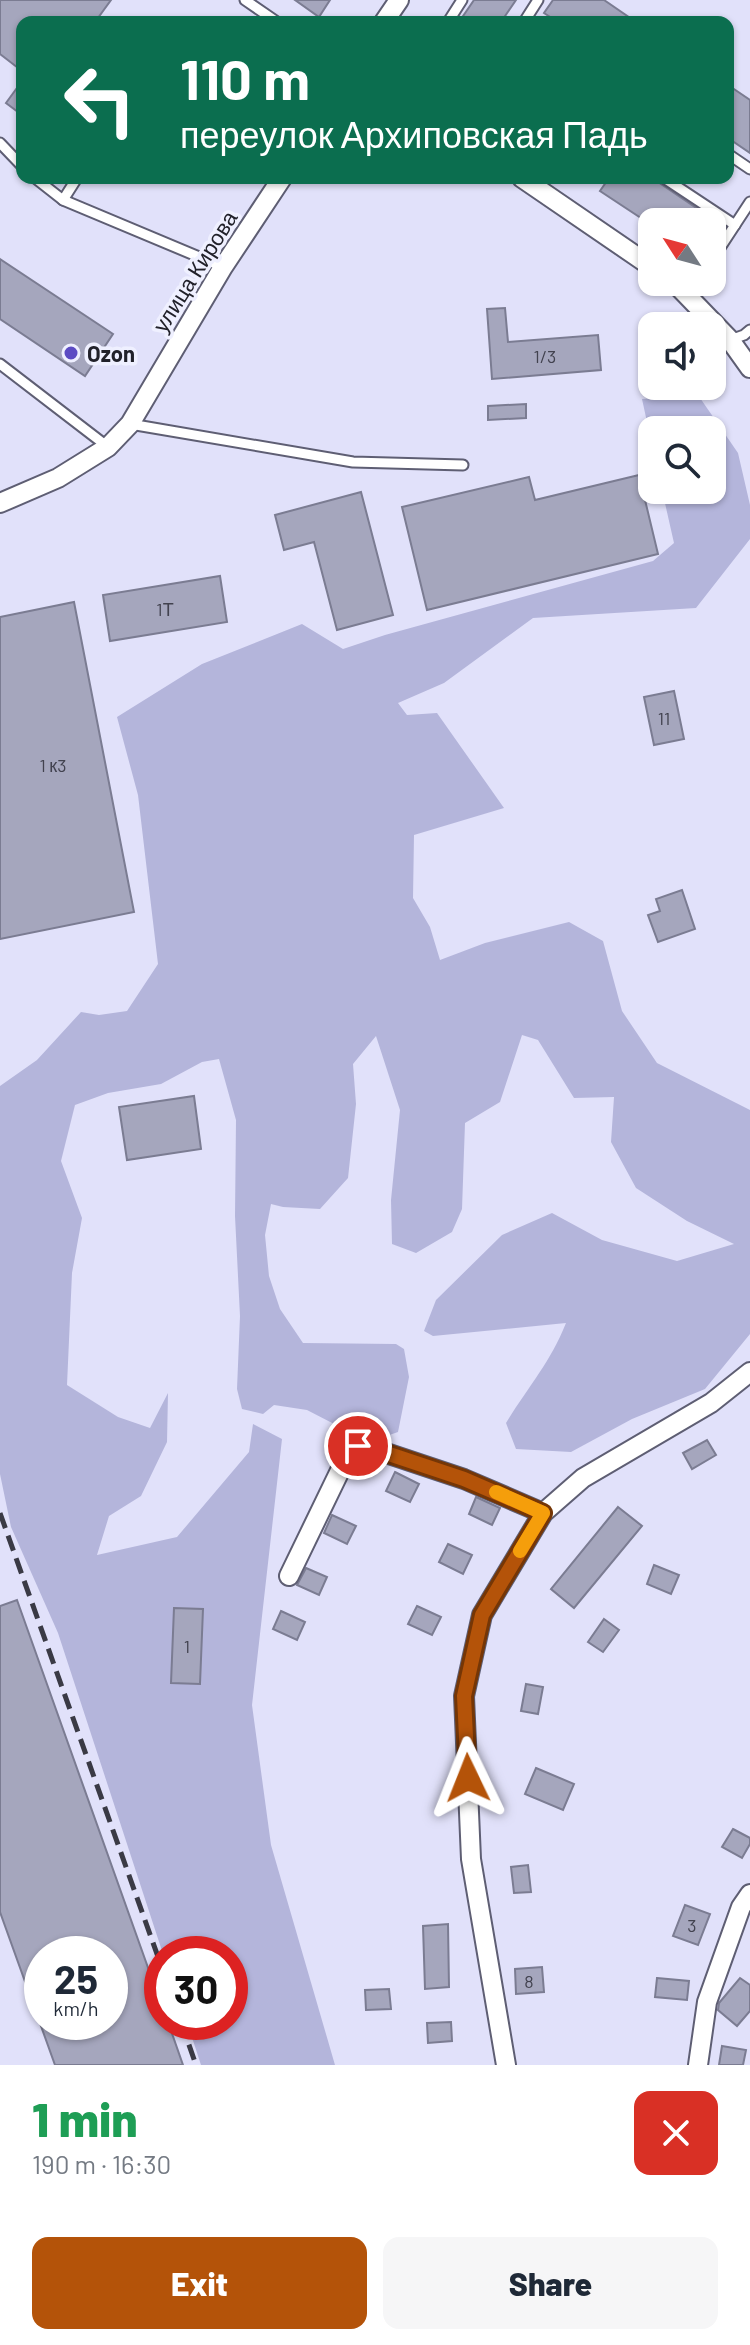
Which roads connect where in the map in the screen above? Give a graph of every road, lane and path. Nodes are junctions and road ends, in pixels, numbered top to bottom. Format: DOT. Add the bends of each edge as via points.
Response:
graph roads {
  1 [pos="245,0"];
  2 [pos="268,16"];
  3 [pos="0,143"];
  4 [pos="16,160"];
  5 [pos="43,184"];
  6 [pos="73,184"];
  7 [pos="278,184"];
  8 [pos="531,184"];
  9 [pos="673,184"];
  10 [pos="63,200"];
  11 [pos="750,202"];
  12 [pos="735,225"];
  13 [pos="726,239"];
  14 [pos="638,257"];
  15 [pos="223,267"];
  16 [pos="691,296"];
  17 [pos="750,330"];
  18 [pos="730,340"];
  19 [pos="0,364"];
  20 [pos="750,368"];
  21 [pos="130,424"];
  22 [pos="108,447"];
  23 [pos="463,465"];
  24 [pos="0,503"];
  25 [pos="750,1372"];
  26 [pos="543,1513"];
  27 [pos="289,1576"];
  28 [pos="750,1894"];
  29 [pos="506,2065"];
  30 [pos="698,2065"];
  1 -- 2 [label="lane"];
  3 -- 4 [label="lane"];
  5 -- 10 [label="lane"];
  6 -- 10 [label="lane"];
  7 -- 15 [label="street, улица Кирова"];
  8 -- 14 [label="street"];
  9 -- 12 [label="lane"];
  10 -- 15 [label="lane"];
  11 -- 12 [label="lane"];
  12 -- 13 [label="lane"];
  15 -- 21 [label="street, улица Кирова"];
  16 -- 18 [label="street"];
  17 -- 18 [label="lane"];
  18 -- 20 [label="street"];
  19 -- 22 [label="lane"];
  21 -- 22 [label="street, улица Кирова"];
  21 -- 23 [label="lane" via="353,462"];
  22 -- 24 [label="street, улица Кирова" via="58,478"];
  25 -- 26 [label="street" via="711,1403 583,1478"];
  26 -- 27 [label="street" via="464,1479 358,1446 350,1450"];
  26 -- 29 [label="street" via="482,1615 464,1696 471,1859"];
  28 -- 30 [label="street" via="707,2002"];
}
